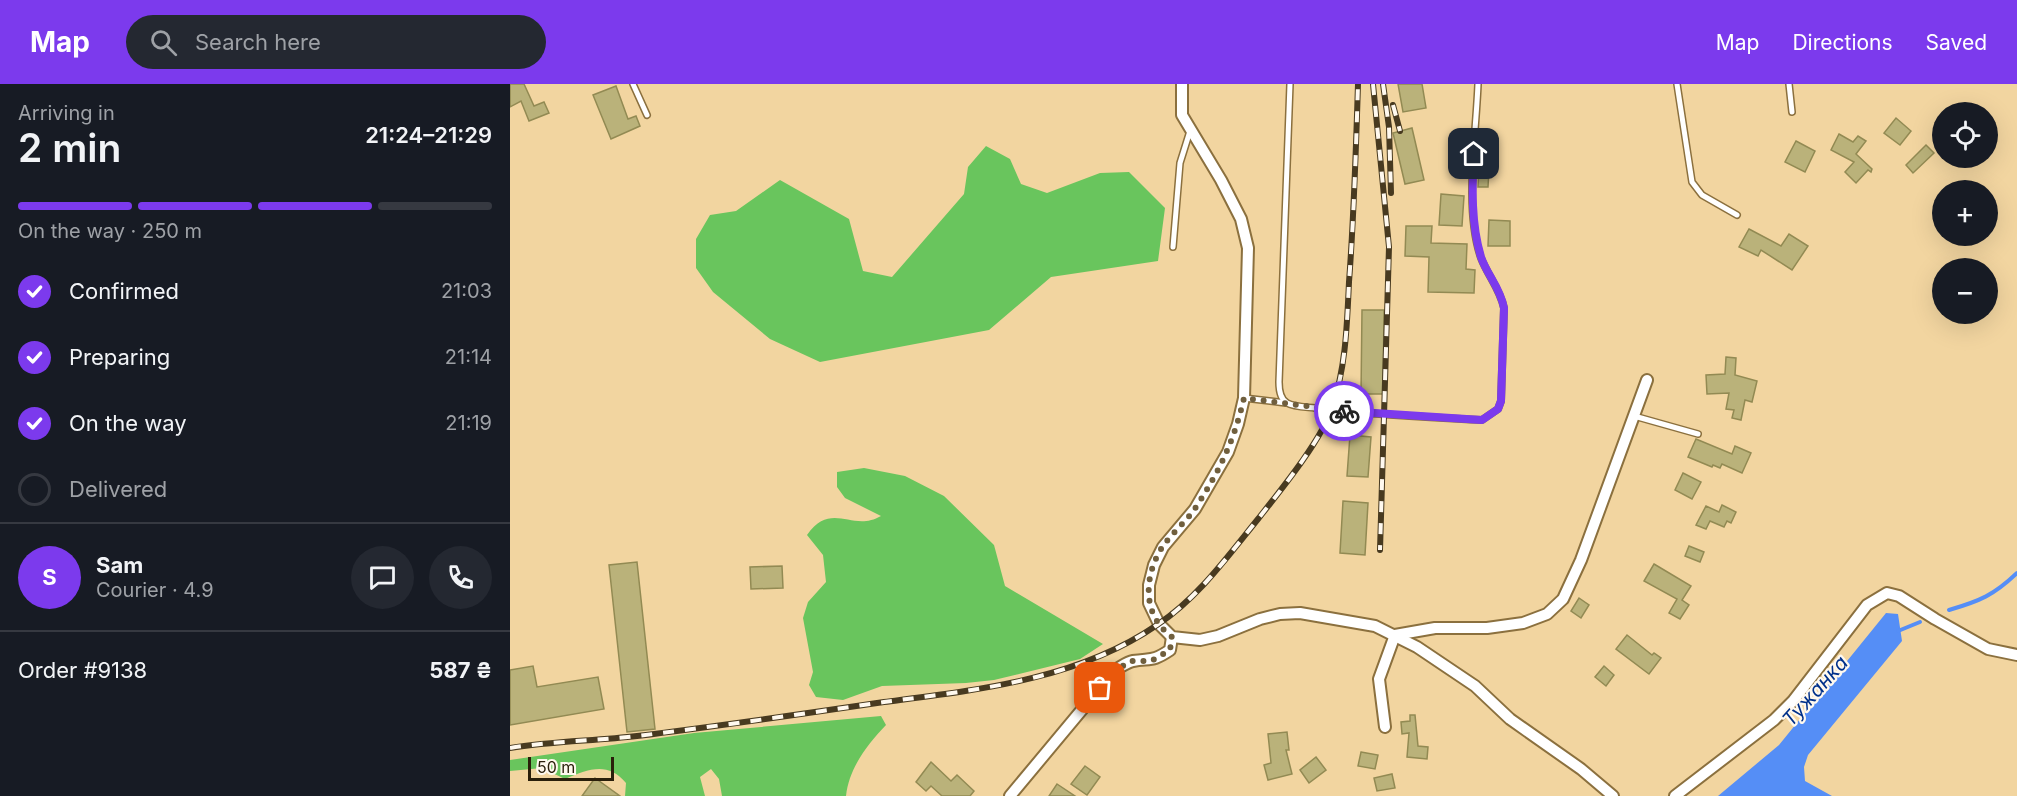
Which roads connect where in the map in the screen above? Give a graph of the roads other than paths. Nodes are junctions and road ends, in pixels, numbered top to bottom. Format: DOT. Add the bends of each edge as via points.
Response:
graph roads {
  1 [pos="633,84"];
  2 [pos="1182,84"];
  3 [pos="1290,84"];
  4 [pos="1478,84"];
  5 [pos="1677,84"];
  6 [pos="1789,84"];
  7 [pos="1792,112"];
  8 [pos="647,115"];
  9 [pos="1191,129"];
  10 [pos="1737,215"];
  11 [pos="1173,247"];
  12 [pos="1647,380"];
  13 [pos="1244,398"];
  14 [pos="1286,403"];
  15 [pos="1634,416"];
  16 [pos="1698,434"];
  17 [pos="1395,635"];
  18 [pos="1172,637"];
  19 [pos="2017,655"];
  20 [pos="1385,727"];
  21 [pos="1010,796"];
  22 [pos="1613,796"];
  23 [pos="1675,796"];
  1 -- 8 [label="lane"];
  2 -- 9 [label="street" via="1182,115"];
  3 -- 14 [label="lane" via="1279,382"];
  4 -- 14 [label="lane" via="1472,174 1475,228 1482,259 1502,295 1504,308 1498,409 1482,420"];
  5 -- 10 [label="lane" via="1692,182 1702,195"];
  6 -- 7 [label="lane"];
  9 -- 11 [label="lane" via="1180,163"];
  9 -- 13 [label="street" via="1241,219 1248,248"];
  12 -- 15 [label="street"];
  13 -- 14 [label="lane"];
  13 -- 18 [label="street" via="1228,452 1195,509 1163,547 1154,565 1149,603 1159,624"];
  15 -- 16 [label="lane"];
  15 -- 17 [label="street" via="1569,589 1548,614 1487,628 1435,628"];
  17 -- 18 [label="street" via="1376,626 1299,613 1260,619 1200,640"];
  17 -- 20 [label="street" via="1379,679"];
  17 -- 22 [label="street" via="1475,686 1510,718"];
  18 -- 21 [label="street" via="1170,650 1163,655 1151,661 1131,661 1116,670"];
  19 -- 23 [label="street" via="1988,649 1899,596 1887,593 1867,605 1774,720"];
}
